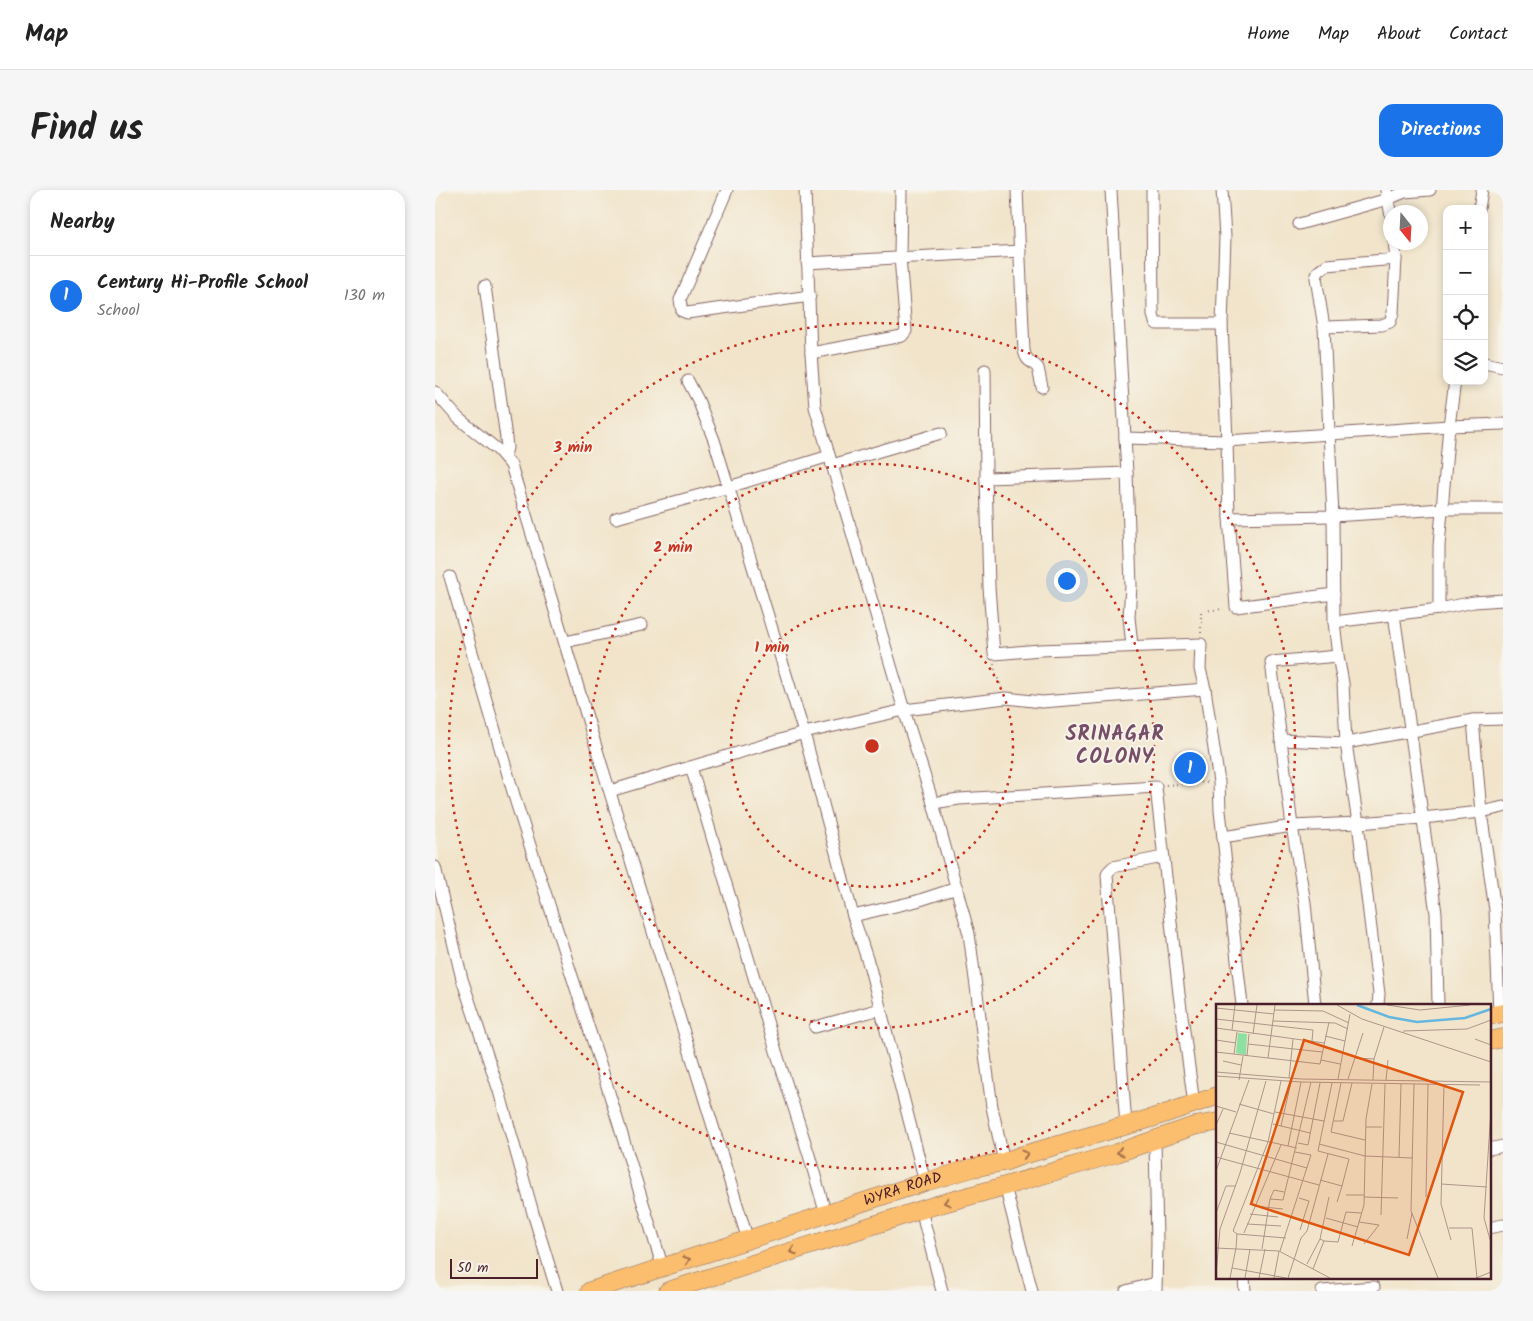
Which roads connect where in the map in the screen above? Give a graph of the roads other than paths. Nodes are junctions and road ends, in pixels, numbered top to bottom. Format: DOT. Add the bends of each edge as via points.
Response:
graph roads {
  1 [pos="727,190"];
  2 [pos="805,190"];
  3 [pos="901,190"];
  4 [pos="1017,190"];
  5 [pos="1111,190"];
  6 [pos="1152,190"];
  7 [pos="1222,190"];
  8 [pos="1430,190"];
  9 [pos="1482,190"];
  10 [pos="1387,195"];
  11 [pos="1480,205"];
  12 [pos="1299,224"];
  13 [pos="1395,250"];
  14 [pos="1020,251"];
  15 [pos="900,257"];
  16 [pos="1396,259"];
  17 [pos="807,262"];
  18 [pos="485,286"];
  19 [pos="809,296"];
  20 [pos="1222,324"];
  21 [pos="1324,328"];
  22 [pos="811,353"];
  23 [pos="1488,364"];
  24 [pos="1503,367"];
  25 [pos="985,370"];
  26 [pos="688,381"];
  27 [pos="1454,385"];
  28 [pos="1042,387"];
  29 [pos="435,392"];
  30 [pos="1503,424"];
  31 [pos="1449,426"];
  32 [pos="941,433"];
  33 [pos="1329,434"];
  34 [pos="1125,438"];
  35 [pos="1227,440"];
  36 [pos="505,456"];
  37 [pos="831,461"];
  38 [pos="1127,473"];
  39 [pos="986,478"];
  40 [pos="729,487"];
  41 [pos="1443,509"];
  42 [pos="1503,510"];
  43 [pos="1333,516"];
  44 [pos="616,518"];
  45 [pos="1229,518"];
  46 [pos="450,577"];
  47 [pos="1334,594"];
  48 [pos="1503,600"];
  49 [pos="1439,609"];
  50 [pos="1394,614"];
  51 [pos="1334,622"];
  52 [pos="643,625"];
  53 [pos="565,642"];
  54 [pos="1132,646"];
  55 [pos="1338,656"];
  56 [pos="1205,689"];
  57 [pos="904,710"];
  58 [pos="1503,719"];
  59 [pos="1473,720"];
  60 [pos="1409,732"];
  61 [pos="803,733"];
  62 [pos="1281,740"];
  63 [pos="1346,743"];
  64 [pos="691,767"];
  65 [pos="610,791"];
  66 [pos="933,803"];
  67 [pos="1503,807"];
  68 [pos="1481,812"];
  69 [pos="1422,818"];
  70 [pos="1358,824"];
  71 [pos="1292,826"];
  72 [pos="1223,837"];
  73 [pos="1163,857"];
  74 [pos="435,867"];
  75 [pos="957,888"];
  76 [pos="853,916"];
  77 [pos="1242,1004"];
  78 [pos="1315,1004"];
  79 [pos="1379,1004"];
  80 [pos="1438,1004"];
  81 [pos="880,1009"];
  82 [pos="1497,1014"];
  83 [pos="815,1027"];
  84 [pos="1216,1096"];
  85 [pos="1194,1104"];
  86 [pos="1216,1122"];
  87 [pos="1126,1124"];
  88 [pos="1155,1141"];
  89 [pos="1004,1162"];
  90 [pos="973,1168"];
  91 [pos="925,1182"];
  92 [pos="1005,1186"];
  93 [pos="979,1193"];
  94 [pos="921,1210"];
  95 [pos="826,1215"];
  96 [pos="749,1240"];
  97 [pos="663,1268"];
  98 [pos="1244,1278"];
  99 [pos="1374,1285"];
  100 [pos="1155,1287"];
  101 [pos="557,1291"];
  102 [pos="590,1291"];
  103 [pos="668,1291"];
  104 [pos="942,1291"];
  105 [pos="1032,1291"];
  106 [pos="1126,1291"];
  107 [pos="1245,1291"];
  108 [pos="1322,1291"];
  1 -- 19 [label="street" via="680,300 682,311 687,313"];
  2 -- 17 [label="street"];
  3 -- 15 [label="street"];
  4 -- 14 [label="street"];
  5 -- 34 [label="street"];
  6 -- 20 [label="street" via="1155,322"];
  7 -- 20 [label="street" via="1225,237"];
  8 -- 10 [label="street"];
  9 -- 11 [label="street"];
  10 -- 12 [label="street"];
  13 -- 16 [label="street"];
  14 -- 15 [label="street"];
  14 -- 28 [label="street" via="1026,358 1038,368"];
  15 -- 17 [label="street"];
  15 -- 22 [label="street" via="906,331 902,336"];
  16 -- 21 [label="street" via="1390,322"];
  16 -- 21 [label="street" via="1327,265 1321,269 1316,278"];
  17 -- 19 [label="street"];
  18 -- 36 [label="street" via="507,438"];
  19 -- 22 [label="street"];
  20 -- 35 [label="street"];
  21 -- 33 [label="street"];
  22 -- 37 [label="street" via="815,407"];
  23 -- 24 [label="street"];
  25 -- 39 [label="street"];
  26 -- 40 [label="street" via="715,440"];
  27 -- 31 [label="street"];
  29 -- 36 [label="street" via="458,418"];
  30 -- 31 [label="street"];
  31 -- 33 [label="street"];
  31 -- 41 [label="street"];
  32 -- 37 [label="street"];
  33 -- 35 [label="street"];
  33 -- 43 [label="street"];
  34 -- 35 [label="street"];
  34 -- 38 [label="street"];
  35 -- 45 [label="street"];
  36 -- 53 [label="street" via="514,474"];
  37 -- 40 [label="street"];
  37 -- 57 [label="street"];
  38 -- 39 [label="street"];
  38 -- 54 [label="street"];
  39 -- 54 [label="street" via="994,654"];
  40 -- 44 [label="street"];
  40 -- 61 [label="street"];
  41 -- 42 [label="street"];
  41 -- 43 [label="street"];
  41 -- 49 [label="street" via="1439,546"];
  43 -- 45 [label="street"];
  43 -- 47 [label="street"];
  45 -- 47 [label="street" via="1236,607"];
  46 -- 97 [label="street" via="516,802"];
  47 -- 51 [label="street"];
  48 -- 49 [label="street"];
  49 -- 50 [label="street"];
  50 -- 51 [label="street"];
  50 -- 60 [label="street"];
  51 -- 55 [label="street"];
  52 -- 53 [label="street"];
  53 -- 65 [label="street"];
  54 -- 56 [label="street" via="1201,644 1200,669"];
  55 -- 62 [label="street" via="1271,662"];
  55 -- 63 [label="street" via="1343,683"];
  56 -- 57 [label="street" via="1042,702 1006,698"];
  56 -- 72 [label="street" via="1219,782"];
  57 -- 61 [label="street"];
  57 -- 66 [label="street"];
  58 -- 59 [label="street"];
  59 -- 60 [label="street"];
  59 -- 68 [label="street"];
  60 -- 63 [label="street"];
  60 -- 69 [label="street"];
  61 -- 64 [label="street"];
  61 -- 76 [label="street"];
  62 -- 63 [label="street"];
  62 -- 71 [label="street"];
  63 -- 70 [label="street"];
  64 -- 65 [label="street"];
  64 -- 95 [label="street"];
  65 -- 96 [label="street"];
  66 -- 73 [label="street" via="1155,787"];
  66 -- 75 [label="street"];
  67 -- 68 [label="street"];
  68 -- 69 [label="street"];
  68 -- 82 [label="street" via="1495,910"];
  69 -- 70 [label="street"];
  69 -- 80 [label="street" via="1436,913"];
  70 -- 71 [label="street"];
  70 -- 79 [label="street"];
  71 -- 72 [label="street"];
  71 -- 78 [label="street" via="1305,903"];
  72 -- 77 [label="street"];
  73 -- 85 [label="street"];
  73 -- 87 [label="street" via="1113,867 1107,875"];
  74 -- 101 [label="street" via="462,980 499,1091"];
  75 -- 76 [label="street"];
  75 -- 89 [label="street" via="969,934 992,1108"];
  76 -- 81 [label="street"];
  81 -- 83 [label="street"];
  81 -- 91 [label="street"];
  84 -- 85 [label="main road, WYRA ROAD"];
  85 -- 87 [label="main road, WYRA ROAD"];
  86 -- 88 [label="main road, WYRA ROAD" via="1194,1126"];
  89 -- 87 [label="main road, WYRA ROAD, one-way"];
  88 -- 92 [label="main road, WYRA ROAD, one-way"];
  88 -- 100 [label="street"];
  89 -- 90 [label="main road, WYRA ROAD"];
  90 -- 91 [label="main road, WYRA ROAD"];
  90 -- 93 [label="main road"];
  91 -- 95 [label="main road, WYRA ROAD"];
  92 -- 93 [label="main road, WYRA ROAD"];
  92 -- 105 [label="street"];
  93 -- 94 [label="main road, WYRA ROAD, one-way"];
  94 -- 103 [label="main road, WYRA ROAD, one-way"];
  94 -- 104 [label="street"];
  95 -- 96 [label="main road, WYRA ROAD"];
  97 -- 96 [label="main road, WYRA ROAD, one-way"];
  97 -- 102 [label="main road, WYRA ROAD"];
  98 -- 107 [label="street"];
  99 -- 108 [label="street"];
  100 -- 106 [label="street"];
}
